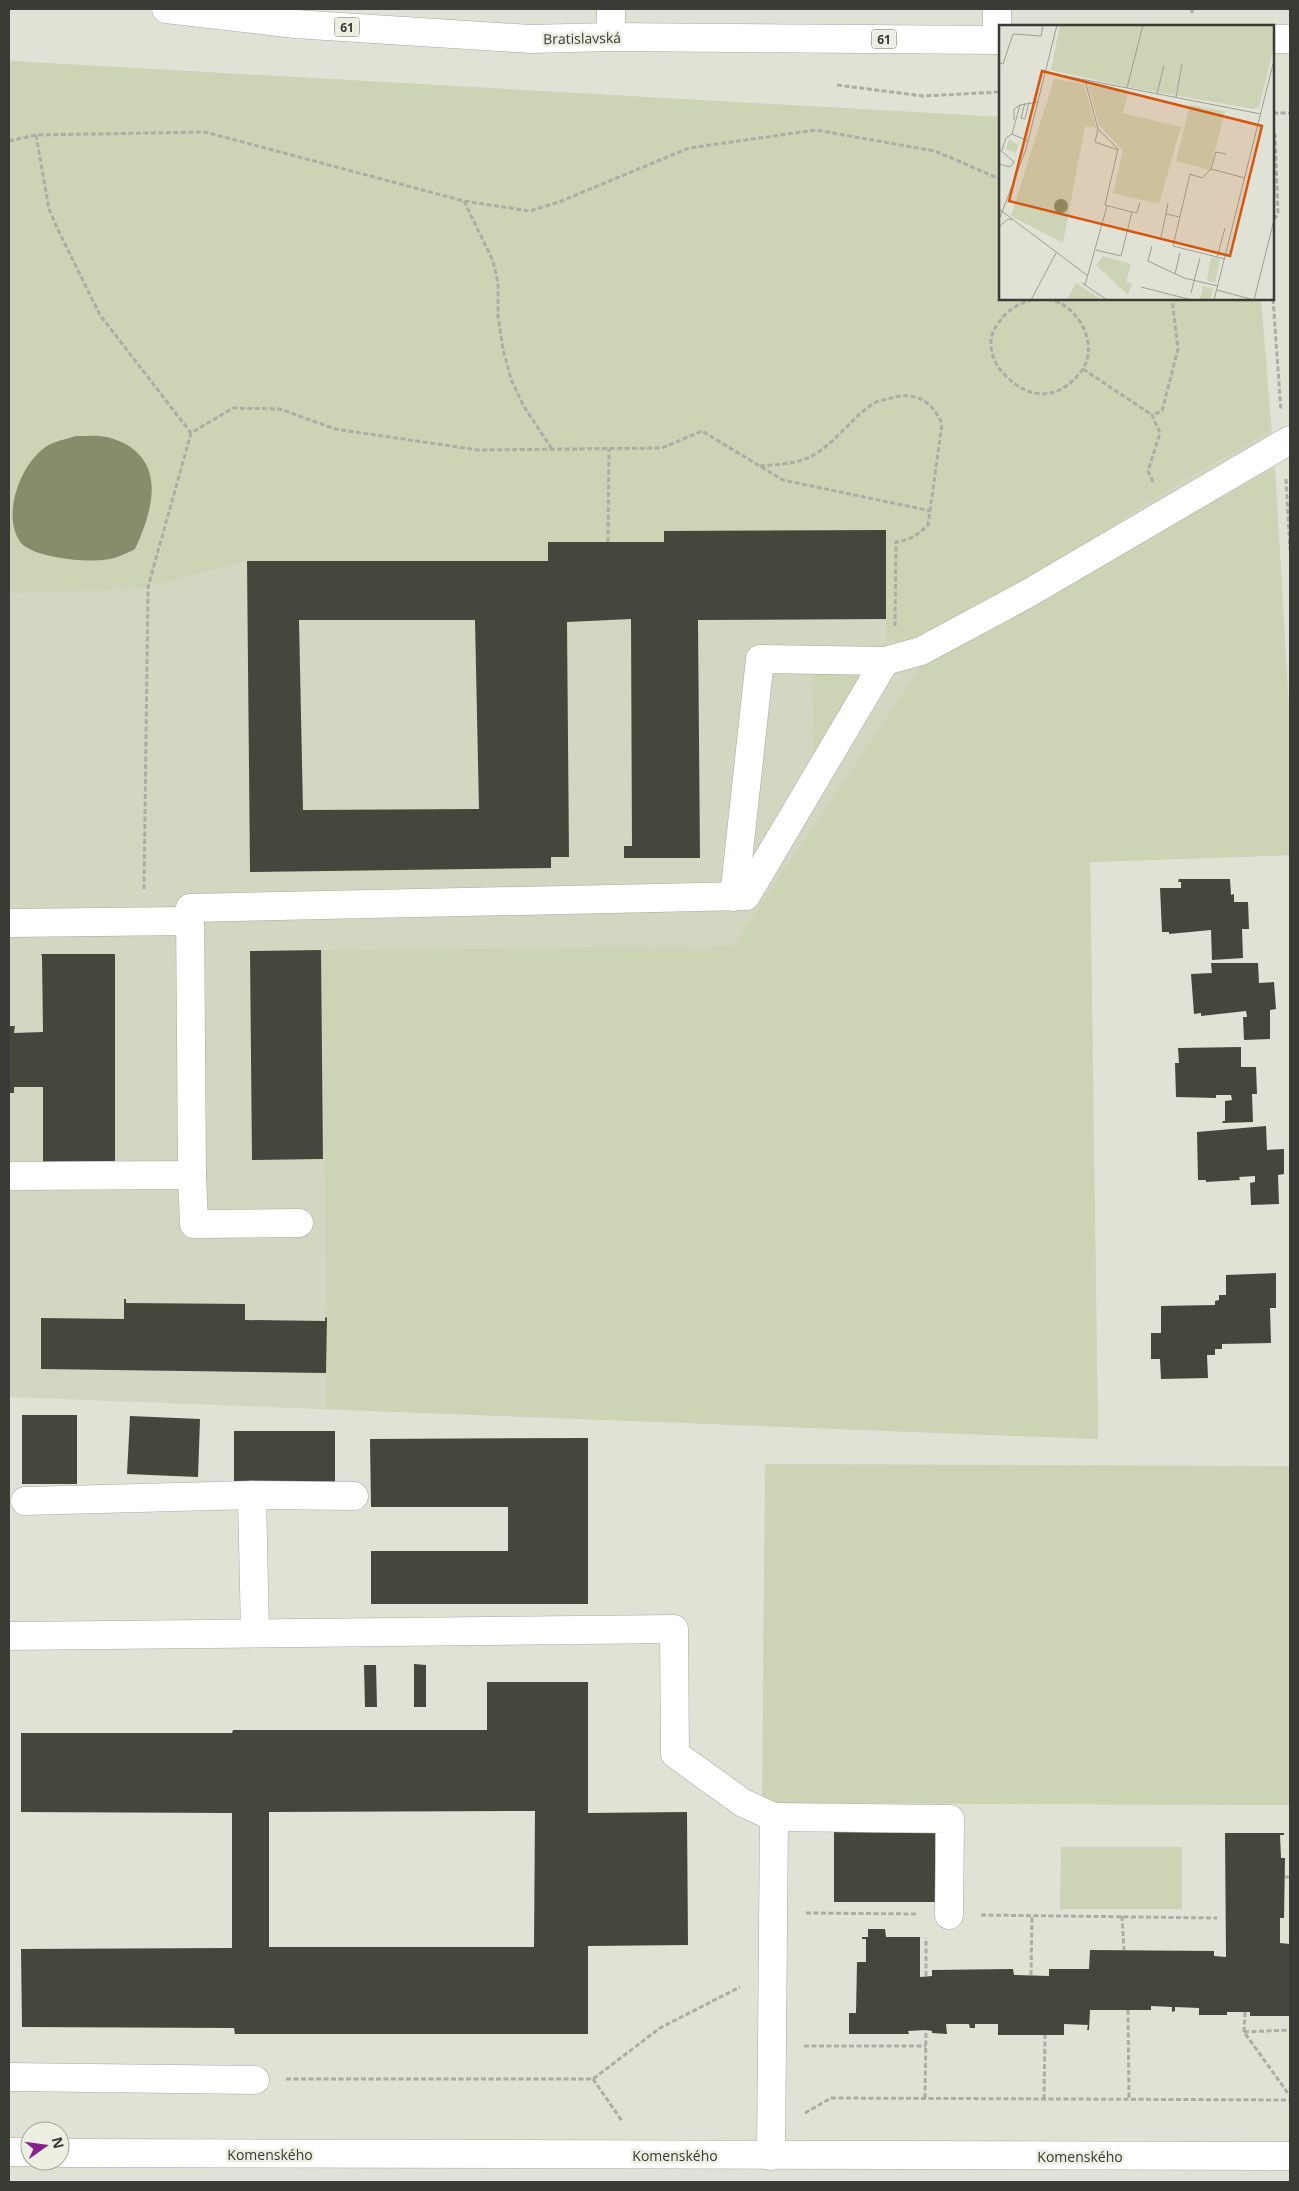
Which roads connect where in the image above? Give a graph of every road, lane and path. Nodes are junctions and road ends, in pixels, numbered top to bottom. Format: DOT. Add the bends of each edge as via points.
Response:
graph roads {
  1 [pos="166,9"];
  2 [pos="611,9"];
  3 [pos="997,9"];
  4 [pos="611,37"];
  5 [pos="1274,39"];
  6 [pos="1290,39"];
  7 [pos="999,40"];
  8 [pos="837,85"];
  9 [pos="999,92"];
  10 [pos="1274,113"];
  11 [pos="1290,113"];
  12 [pos="1274,131"];
  13 [pos="36,135"];
  14 [pos="9,141"];
  15 [pos="999,179"];
  16 [pos="464,201"];
  17 [pos="1274,220"];
  18 [pos="1029,300"];
  19 [pos="1051,300"];
  20 [pos="1064,300"];
  21 [pos="1172,300"];
  22 [pos="1062,304"];
  23 [pos="1083,369"];
  24 [pos="1152,415"];
  25 [pos="191,433"];
  26 [pos="1290,440"];
  27 [pos="609,449"];
  28 [pos="552,450"];
  29 [pos="759,466"];
  30 [pos="931,511"];
  31 [pos="1168,511"];
  32 [pos="608,542"];
  33 [pos="890,660"];
  34 [pos="734,897"];
  35 [pos="143,922"];
  36 [pos="189,922"];
  37 [pos="9,923"];
  38 [pos="192,1175"];
  39 [pos="9,1176"];
  40 [pos="299,1223"];
  41 [pos="252,1496"];
  42 [pos="354,1496"];
  43 [pos="25,1501"];
  44 [pos="255,1634"];
  45 [pos="9,1636"];
  46 [pos="774,1817"];
  47 [pos="1285,1877"];
  48 [pos="1290,1877"];
  49 [pos="773,1913"];
  50 [pos="938,1915"];
  51 [pos="1032,1916"];
  52 [pos="1122,1916"];
  53 [pos="1217,1918"];
  54 [pos="1124,1950"];
  55 [pos="772,1971"];
  56 [pos="1031,1975"];
  57 [pos="926,1976"];
  58 [pos="1128,2010"];
  59 [pos="1245,2012"];
  60 [pos="926,2030"];
  61 [pos="1290,2030"];
  62 [pos="1244,2032"];
  63 [pos="1045,2035"];
  64 [pos="771,2046"];
  65 [pos="926,2046"];
  66 [pos="9,2077"];
  67 [pos="593,2079"];
  68 [pos="255,2080"];
  69 [pos="1290,2096"];
  70 [pos="925,2098"];
  71 [pos="1044,2099"];
  72 [pos="1129,2100"];
  73 [pos="1290,2100"];
  74 [pos="612,2121"];
  75 [pos="622,2121"];
  76 [pos="632,2121"];
  77 [pos="770,2121"];
  78 [pos="70,2153"];
  79 [pos="771,2156"];
  80 [pos="1290,2156"];
  1 -- 4 [label="street, Bratislavská / 61" via="295,24 530,39"];
  2 -- 4 [label="street"];
  3 -- 7 [label="street"];
  4 -- 7 [label="street, Bratislavská / 61"];
  5 -- 6 [label="street"];
  8 -- 9 [label="path" via="923,96"];
  10 -- 11 [label="path"];
  12 -- 17 [label="path" via="1278,214"];
  13 -- 14 [label="path"];
  13 -- 16 [label="path" via="205,132"];
  13 -- 25 [label="path" via="49,209 100,315"];
  15 -- 16 [label="path" via="935,152 816,130 689,148 530,211"];
  16 -- 28 [label="path" via="493,261 503,349 511,379 523,405"];
  18 -- 23 [label="path" via="1006,313 994,332 990,343 999,369 1018,387 1029,393 1043,394 1066,387"];
  19 -- 22 [label="path"];
  20 -- 22 [label="path"];
  21 -- 24 [label="path" via="1178,349 1162,411"];
  22 -- 23 [label="path" via="1078,317 1087,335 1089,352"];
  23 -- 24 [label="path"];
  24 -- 31 [label="path" via="1160,433 1148,472"];
  25 -- 28 [label="path" via="233,408 280,409 335,429 478,450"];
  25 -- 35 [label="path" via="148,587"];
  26 -- 31 [label="street"];
  27 -- 28 [label="path"];
  27 -- 29 [label="path" via="662,448 702,431"];
  27 -- 32 [label="path"];
  29 -- 30 [label="path" via="783,480"];
  29 -- 30 [label="path" via="806,458 825,447 874,403 913,395 926,400 938,413 942,424"];
  30 -- 33 [label="path" via="928,525 919,534 896,542"];
  31 -- 33 [label="street" via="934,645"];
  33 -- 34 [label="street" via="746,896"];
  33 -- 34 [label="street" via="760,659"];
  34 -- 36 [label="street" via="190,908"];
  35 -- 36 [label="street"];
  35 -- 37 [label="street"];
  36 -- 38 [label="street"];
  38 -- 39 [label="street"];
  38 -- 40 [label="street" via="194,1224"];
  41 -- 42 [label="street"];
  41 -- 43 [label="street"];
  41 -- 44 [label="street"];
  44 -- 45 [label="street"];
  44 -- 46 [label="street" via="674,1628 675,1754 744,1803"];
  46 -- 49 [label="street"];
  46 -- 50 [label="street" via="950,1819"];
  47 -- 48 [label="path"];
  49 -- 50 [label="path"];
  49 -- 55 [label="street"];
  50 -- 51 [label="path"];
  50 -- 57 [label="path"];
  51 -- 52 [label="path"];
  51 -- 56 [label="path"];
  52 -- 53 [label="path"];
  52 -- 54 [label="path"];
  55 -- 64 [label="street"];
  55 -- 67 [label="path" via="660,2028"];
  58 -- 72 [label="path"];
  59 -- 62 [label="path"];
  60 -- 65 [label="path"];
  61 -- 62 [label="path"];
  62 -- 69 [label="path"];
  63 -- 71 [label="path"];
  64 -- 65 [label="path"];
  64 -- 77 [label="street"];
  65 -- 70 [label="path"];
  66 -- 68 [label="street"];
  67 -- 68 [label="path"];
  67 -- 75 [label="path"];
  70 -- 71 [label="path"];
  70 -- 77 [label="path" via="831,2098 789,2121"];
  71 -- 72 [label="path"];
  72 -- 73 [label="path"];
  74 -- 75 [label="path"];
  75 -- 76 [label="path"];
  77 -- 79 [label="street"];
  78 -- 79 [label="street, Komenského"];
  79 -- 80 [label="street, Komenského"];
}
